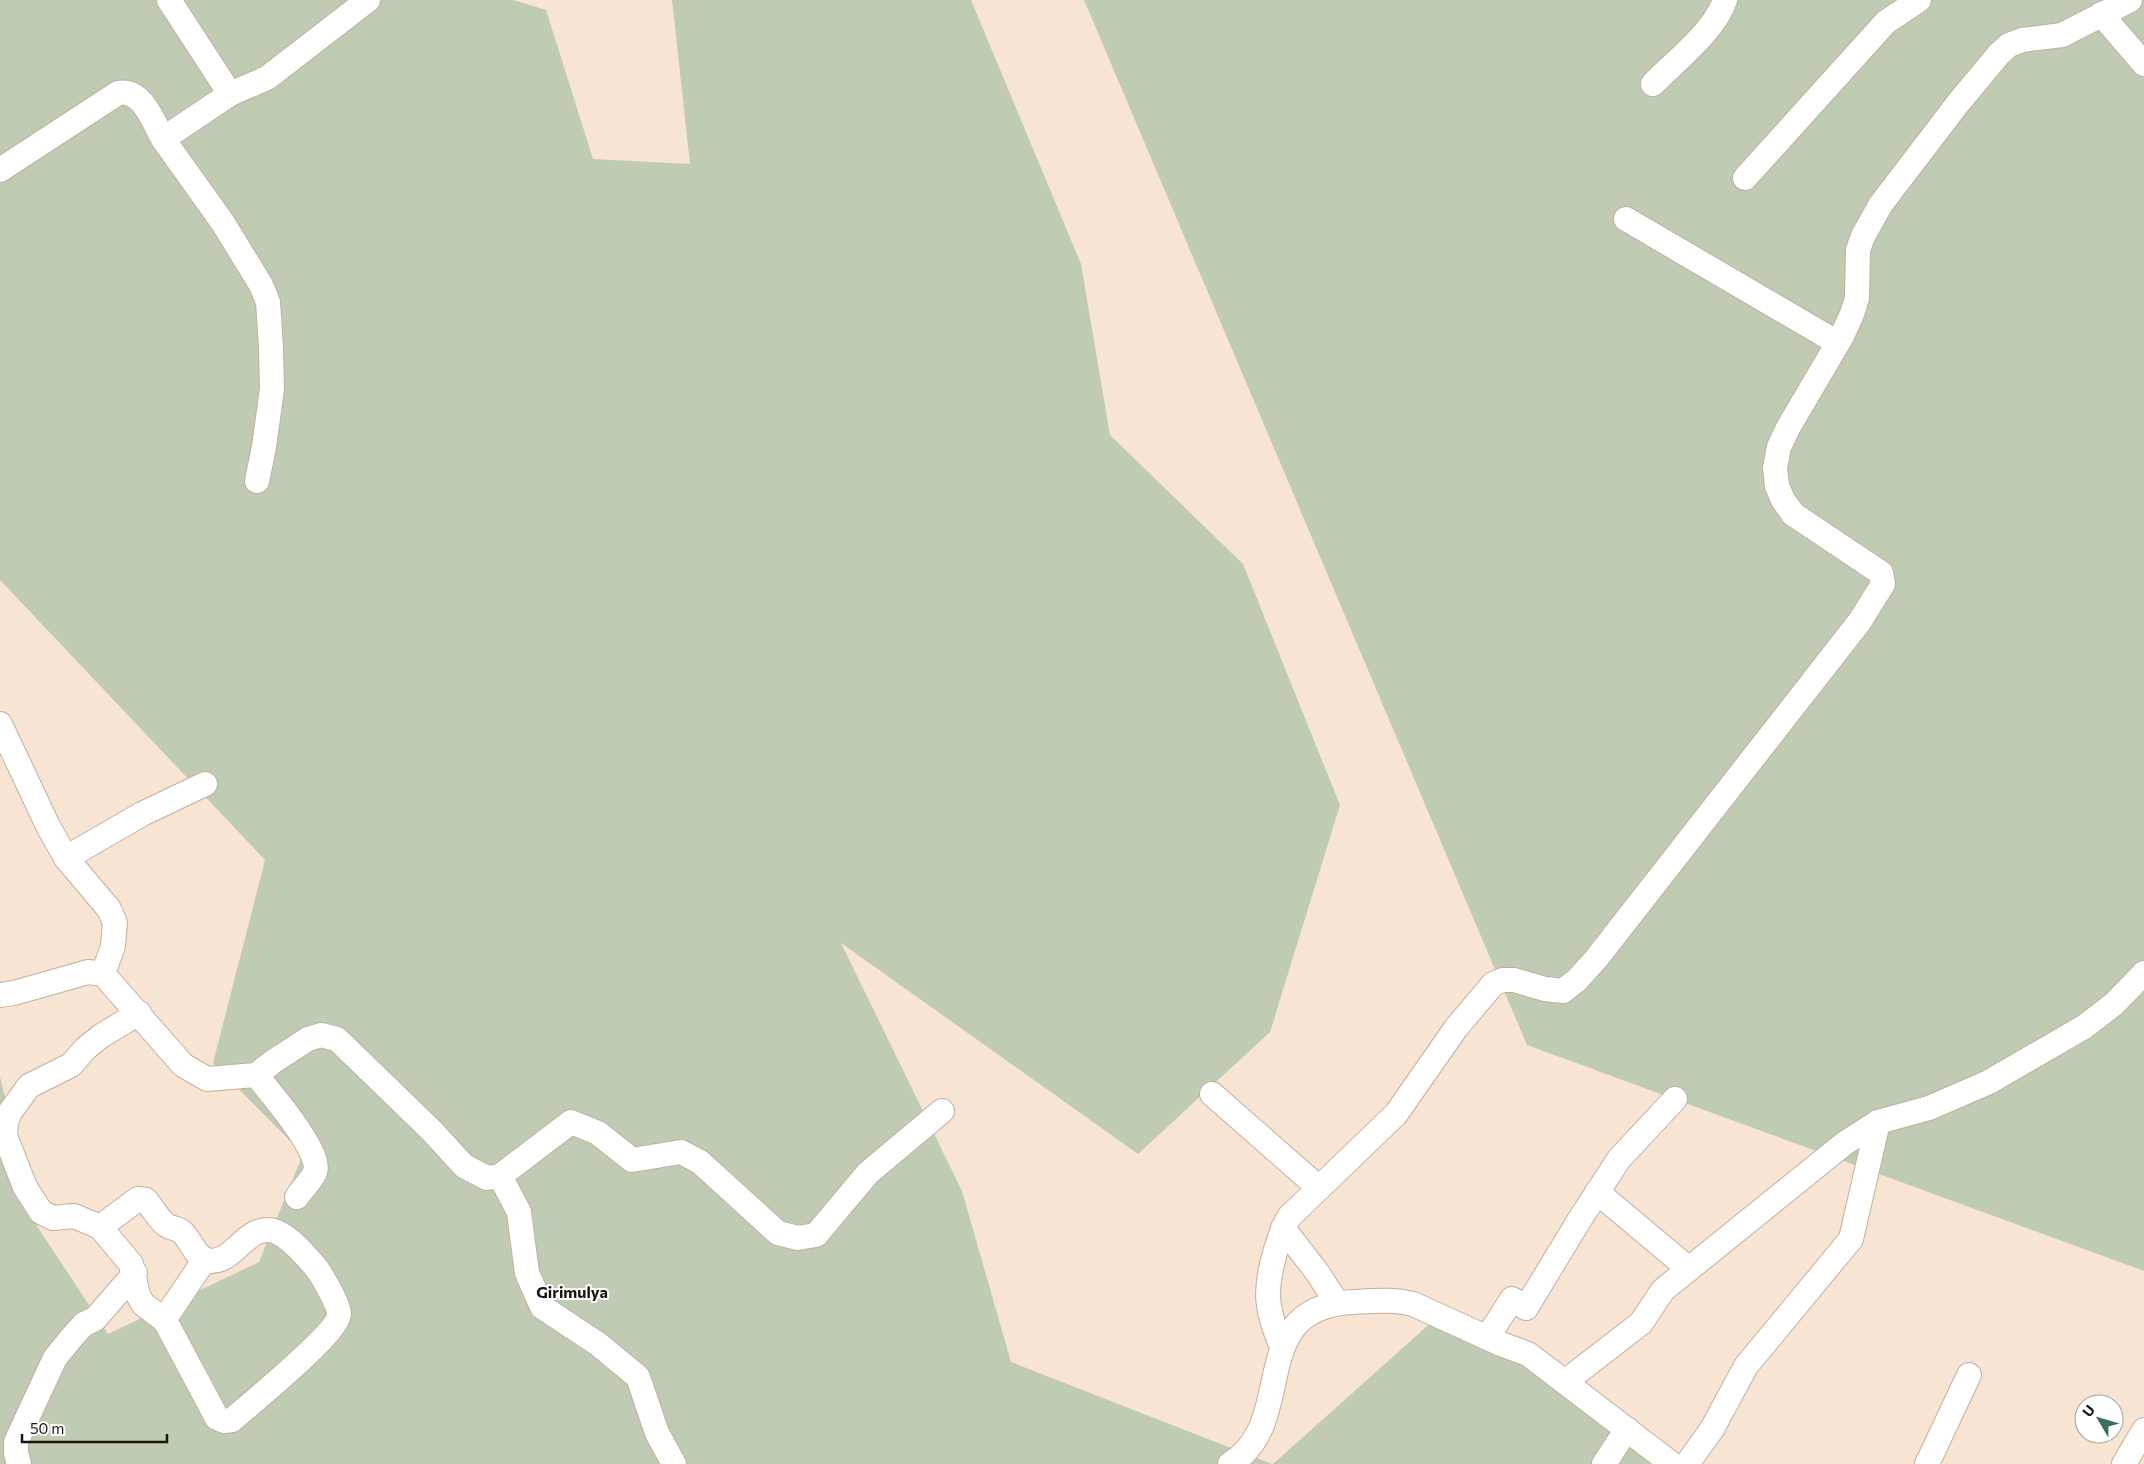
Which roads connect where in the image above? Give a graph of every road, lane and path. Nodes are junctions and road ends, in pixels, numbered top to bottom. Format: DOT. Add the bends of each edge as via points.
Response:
graph roads {
  1 [pos="169,0"];
  2 [pos="368,0"];
  3 [pos="1725,0"];
  4 [pos="1919,0"];
  5 [pos="2129,0"];
  6 [pos="2101,14"];
  7 [pos="2144,64"];
  8 [pos="1653,84"];
  9 [pos="230,94"];
  10 [pos="163,139"];
  11 [pos="0,170"];
  12 [pos="1745,178"];
  13 [pos="1626,219"];
  14 [pos="1838,343"];
  15 [pos="257,481"];
  16 [pos="0,724"];
  17 [pos="205,784"];
  18 [pos="66,858"];
  19 [pos="2144,973"];
  20 [pos="103,974"];
  21 [pos="0,995"];
  22 [pos="139,1013"];
  23 [pos="256,1076"];
  24 [pos="1212,1094"];
  25 [pos="1675,1099"];
  26 [pos="942,1111"];
  27 [pos="1878,1122"];
  28 [pos="500,1176"];
  29 [pos="1319,1188"];
  30 [pos="1597,1192"];
  31 [pos="297,1196"];
  32 [pos="100,1227"];
  33 [pos="1282,1228"];
  34 [pos="205,1259"];
  35 [pos="1689,1269"];
  36 [pos="134,1273"];
  37 [pos="1337,1302"];
  38 [pos="164,1320"];
  39 [pos="1487,1338"];
  40 [pos="1282,1346"];
  41 [pos="1969,1375"];
  42 [pos="1566,1381"];
  43 [pos="1627,1429"];
  44 [pos="2144,1430"];
  45 [pos="20,1464"];
  46 [pos="674,1464"];
  47 [pos="1230,1464"];
  48 [pos="1604,1464"];
  49 [pos="1672,1464"];
  50 [pos="1687,1464"];
  51 [pos="1927,1464"];
  52 [pos="2124,1464"];
  1 -- 9 [label="street"];
  2 -- 9 [label="street" via="267,78"];
  3 -- 8 [label="street" via="1709,28"];
  4 -- 12 [label="street" via="1886,22"];
  5 -- 6 [label="street"];
  6 -- 7 [label="street"];
  6 -- 14 [label="street" via="2062,35 2022,40 2009,45 1959,102 1882,204 1863,236 1857,261 1857,298"];
  9 -- 10 [label="street"];
  10 -- 11 [label="street" via="140,99 126,91 118,92"];
  10 -- 15 [label="street" via="223,223 268,302 272,389"];
  13 -- 14 [label="street"];
  14 -- 29 [label="street" via="1779,448 1775,468 1777,486 1793,514 1881,573 1883,584 1880,590 1860,621 1577,980 1562,991 1514,980 1493,984 1456,1028 1396,1114"];
  16 -- 18 [label="street"];
  17 -- 18 [label="street" via="142,814"];
  18 -- 20 [label="street" via="109,909 115,923 113,946"];
  19 -- 27 [label="street" via="2114,1004 2084,1028 1988,1082 1929,1108"];
  20 -- 21 [label="street" via="88,972"];
  20 -- 22 [label="street"];
  22 -- 23 [label="street" via="183,1065 207,1079"];
  22 -- 32 [label="street" via="101,1036 71,1065 29,1086 6,1122 5,1136 25,1187 42,1212 52,1218 74,1216"];
  23 -- 28 [label="street" via="308,1039 321,1035 337,1039 464,1166 487,1178"];
  23 -- 31 [label="street" via="316,1159 316,1172"];
  24 -- 29 [label="street"];
  25 -- 30 [label="street" via="1618,1159"];
  26 -- 28 [label="street" via="868,1173 816,1235 798,1238 778,1233 700,1162 681,1152 632,1160 598,1133 571,1122"];
  27 -- 35 [label="street" via="1845,1143"];
  27 -- 50 [label="street" via="1851,1239 1746,1366 1712,1429"];
  28 -- 46 [label="street" via="519,1212 528,1274 542,1307 598,1344 638,1377 657,1433"];
  29 -- 33 [label="street" via="1288,1217"];
  30 -- 35 [label="street"];
  30 -- 39 [label="street" via="1526,1308 1512,1299"];
  32 -- 34 [label="street" via="138,1199 146,1200 165,1225 182,1232 200,1257"];
  32 -- 36 [label="street" via="131,1264"];
  33 -- 37 [label="street"];
  33 -- 40 [label="street" via="1268,1278 1268,1307"];
  34 -- 38 [label="street"];
  34 -- 38 [label="street" via="224,1258 249,1236 259,1232 278,1232 316,1266 336,1305 339,1314 336,1323 232,1420 224,1421 217,1418"];
  35 -- 42 [label="street" via="1663,1290 1641,1323"];
  36 -- 38 [label="street" via="143,1304"];
  36 -- 45 [label="street" via="55,1358 16,1442"];
  37 -- 39 [label="street" via="1404,1302 1427,1309"];
  37 -- 40 [label="street" via="1311,1313 1295,1326"];
  39 -- 42 [label="street" via="1528,1354"];
  40 -- 47 [label="street" via="1263,1427 1253,1444"];
  41 -- 51 [label="street"];
  42 -- 43 [label="street"];
  43 -- 48 [label="street"];
  43 -- 49 [label="street"];
  44 -- 52 [label="street"];
}
